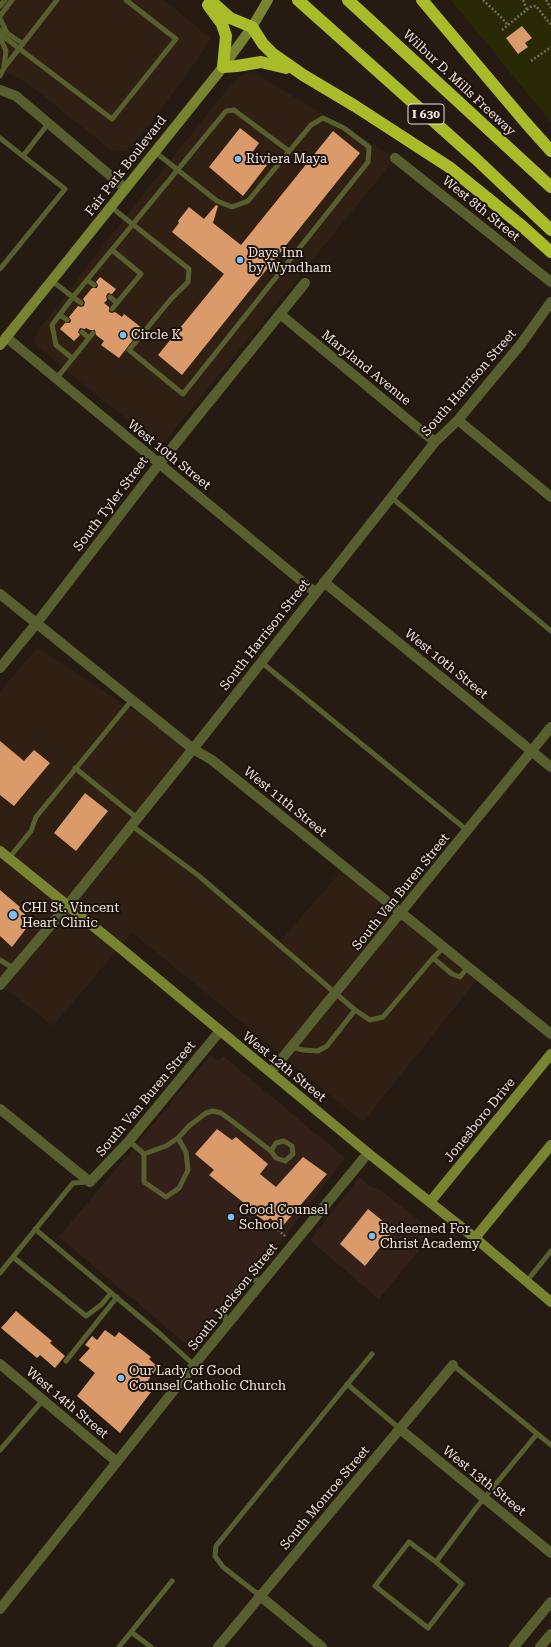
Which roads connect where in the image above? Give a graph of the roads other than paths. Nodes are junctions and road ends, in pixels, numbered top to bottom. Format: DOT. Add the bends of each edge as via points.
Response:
graph roads {
  1 [pos="4,0"];
  2 [pos="12,0"];
  3 [pos="57,0"];
  4 [pos="126,0"];
  5 [pos="205,0"];
  6 [pos="210,0"];
  7 [pos="268,0"];
  8 [pos="298,0"];
  9 [pos="348,0"];
  10 [pos="422,0"];
  11 [pos="0,6"];
  12 [pos="0,17"];
  13 [pos="253,26"];
  14 [pos="0,30"];
  15 [pos="0,37"];
  16 [pos="21,46"];
  17 [pos="223,67"];
  18 [pos="4,68"];
  19 [pos="303,75"];
  20 [pos="0,76"];
  21 [pos="0,90"];
  22 [pos="48,124"];
  23 [pos="0,138"];
  24 [pos="154,151"];
  25 [pos="289,151"];
  26 [pos="551,151"];
  27 [pos="23,156"];
  28 [pos="395,158"];
  29 [pos="178,169"];
  30 [pos="551,187"];
  31 [pos="125,188"];
  32 [pos="110,206"];
  33 [pos="133,224"];
  34 [pos="551,230"];
  35 [pos="112,250"];
  36 [pos="551,252"];
  37 [pos="0,269"];
  38 [pos="87,280"];
  39 [pos="52,281"];
  40 [pos="551,282"];
  41 [pos="305,283"];
  42 [pos="94,285"];
  43 [pos="74,297"];
  44 [pos="110,297"];
  45 [pos="81,302"];
  46 [pos="551,302"];
  47 [pos="118,303"];
  48 [pos="112,309"];
  49 [pos="280,314"];
  50 [pos="60,315"];
  51 [pos="67,320"];
  52 [pos="82,332"];
  53 [pos="93,333"];
  54 [pos="89,338"];
  55 [pos="2,342"];
  56 [pos="72,358"];
  57 [pos="56,379"];
  58 [pos="458,420"];
  59 [pos="435,442"];
  60 [pos="159,464"];
  61 [pos="551,497"];
  62 [pos="392,498"];
  63 [pos="324,582"];
  64 [pos="316,593"];
  65 [pos="0,594"];
  66 [pos="36,624"];
  67 [pos="551,631"];
  68 [pos="261,662"];
  69 [pos="0,668"];
  70 [pos="132,700"];
  71 [pos="551,727"];
  72 [pos="193,749"];
  73 [pos="532,751"];
  74 [pos="551,767"];
  75 [pos="75,768"];
  76 [pos="134,821"];
  77 [pos="468,831"];
  78 [pos="0,851"];
  79 [pos="9,858"];
  80 [pos="67,906"];
  81 [pos="401,913"];
  82 [pos="444,947"];
  83 [pos="433,958"];
  84 [pos="0,960"];
  85 [pos="468,966"];
  86 [pos="13,968"];
  87 [pos="0,985"];
  88 [pos="336,993"];
  89 [pos="355,1010"];
  90 [pos="220,1031"];
  91 [pos="551,1034"];
  92 [pos="291,1047"];
  93 [pos="551,1054"];
  94 [pos="271,1072"];
  95 [pos="0,1110"];
  96 [pos="178,1138"];
  97 [pos="129,1142"];
  98 [pos="551,1145"];
  99 [pos="271,1151"];
  100 [pos="368,1153"];
  101 [pos="144,1154"];
  102 [pos="90,1182"];
  103 [pos="430,1202"];
  104 [pos="35,1229"];
  105 [pos="475,1238"];
  106 [pos="551,1251"];
  107 [pos="13,1257"];
  108 [pos="0,1273"];
  109 [pos="264,1280"];
  110 [pos="526,1282"];
  111 [pos="111,1293"];
  112 [pos="117,1297"];
  113 [pos="551,1302"];
  114 [pos="226,1326"];
  115 [pos="372,1354"];
  116 [pos="66,1361"];
  117 [pos="0,1364"];
  118 [pos="194,1365"];
  119 [pos="453,1365"];
  120 [pos="347,1384"];
  121 [pos="43,1400"];
  122 [pos="400,1430"];
  123 [pos="538,1434"];
  124 [pos="551,1445"];
  125 [pos="0,1450"];
  126 [pos="117,1462"];
  127 [pos="484,1498"];
  128 [pos="551,1553"];
  129 [pos="436,1562"];
  130 [pos="172,1581"];
  131 [pos="259,1596"];
  132 [pos="551,1602"];
  133 [pos="0,1609"];
  134 [pos="131,1632"];
  135 [pos="551,1634"];
  136 [pos="119,1647"];
  137 [pos="151,1647"];
  138 [pos="218,1647"];
  139 [pos="322,1647"];
  140 [pos="514,1647"];
  141 [pos="540,1647"];
  1 -- 11 [label="lane"];
  2 -- 12 [label="lane"];
  3 -- 16 [label="lane"];
  4 -- 16 [label="lane" via="176,39 112,119"];
  5 -- 17 [label="highway" via="222,24 226,36"];
  6 -- 13 [label="highway" via="230,18"];
  7 -- 13 [label="main road, Fair Park Boulevard"];
  8 -- 34 [label="highway, I 630"];
  9 -- 30 [label="highway, Wilbur D. Mills Freeway / I 630"];
  10 -- 26 [label="highway"];
  12 -- 16 [label="lane" via="7,33"];
  13 -- 17 [label="main road, Fair Park Boulevard"];
  13 -- 19 [label="highway" via="263,44 273,54"];
  14 -- 16 [label="lane" via="4,37"];
  15 -- 18 [label="lane" via="6,51"];
  16 -- 18 [label="lane"];
  17 -- 19 [label="highway" via="261,62 278,65"];
  17 -- 24 [label="main road, Fair Park Boulevard"];
  18 -- 20 [label="lane"];
  19 -- 36 [label="highway" via="449,167"];
  21 -- 22 [label="street" via="16,96"];
  22 -- 27 [label="lane"];
  22 -- 31 [label="street"];
  23 -- 27 [label="lane"];
  24 -- 29 [label="lane"];
  24 -- 31 [label="main road, Fair Park Boulevard"];
  25 -- 29 [label="lane" via="248,201 232,207 217,201"];
  25 -- 29 [label="lane" via="234,110 230,110 226,111"];
  25 -- 33 [label="lane" via="311,125 323,118 344,128 369,147 368,162 183,394 129,350 188,282 189,269"];
  27 -- 37 [label="lane" via="65,189"];
  28 -- 40 [label="street, West 8th Street"];
  29 -- 33 [label="lane"];
  31 -- 32 [label="main road, Fair Park Boulevard"];
  32 -- 33 [label="lane"];
  32 -- 39 [label="main road, Fair Park Boulevard"];
  33 -- 35 [label="lane"];
  35 -- 38 [label="lane"];
  35 -- 47 [label="lane" via="141,274"];
  38 -- 42 [label="lane"];
  38 -- 43 [label="lane"];
  39 -- 43 [label="lane"];
  39 -- 55 [label="main road, Fair Park Boulevard"];
  41 -- 49 [label="street, South Tyler Street"];
  43 -- 45 [label="lane"];
  43 -- 50 [label="lane"];
  44 -- 47 [label="lane"];
  46 -- 58 [label="street, South Harrison Street" via="521,344"];
  47 -- 48 [label="lane"];
  49 -- 59 [label="street, Maryland Avenue"];
  49 -- 60 [label="street, South Tyler Street"];
  50 -- 51 [label="lane"];
  50 -- 56 [label="lane" via="52,325 56,345"];
  52 -- 54 [label="lane"];
  53 -- 54 [label="lane"];
  54 -- 56 [label="lane"];
  55 -- 57 [label="street, West 10th Street"];
  56 -- 57 [label="lane"];
  57 -- 60 [label="street, West 10th Street"];
  58 -- 59 [label="street, South Harrison Street"];
  58 -- 61 [label="street"];
  59 -- 62 [label="street, South Harrison Street"];
  60 -- 64 [label="street, West 10th Street"];
  60 -- 66 [label="street, South Tyler Street"];
  62 -- 63 [label="street, South Harrison Street"];
  62 -- 67 [label="lane"];
  63 -- 64 [label="street, South Harrison Street"];
  63 -- 73 [label="street, West 10th Street"];
  64 -- 68 [label="street, South Harrison Street"];
  65 -- 66 [label="street, West 11th Street"];
  66 -- 69 [label="street, South Tyler Street"];
  66 -- 70 [label="street, West 11th Street"];
  68 -- 72 [label="street, South Harrison Street"];
  68 -- 77 [label="lane"];
  70 -- 72 [label="street, West 11th Street"];
  70 -- 75 [label="lane"];
  71 -- 73 [label="street, South Van Buren Street"];
  72 -- 76 [label="street, South Harrison Street"];
  72 -- 81 [label="street, West 11th Street" via="212,760"];
  73 -- 74 [label="street, West 10th Street"];
  73 -- 77 [label="street, South Van Buren Street"];
  75 -- 76 [label="lane"];
  75 -- 79 [label="lane" via="36,817 31,830"];
  76 -- 80 [label="street, South Harrison Street"];
  76 -- 88 [label="lane"];
  77 -- 81 [label="street, South Van Buren Street"];
  78 -- 79 [label="main road, West 12th Street"];
  79 -- 80 [label="main road, West 12th Street"];
  80 -- 86 [label="street, South Harrison Street"];
  80 -- 90 [label="main road, West 12th Street"];
  81 -- 82 [label="street, West 11th Street"];
  81 -- 88 [label="street, South Van Buren Street"];
  82 -- 83 [label="lane"];
  82 -- 85 [label="street, West 11th Street"];
  83 -- 85 [label="lane" via="452,974 460,977"];
  83 -- 89 [label="lane" via="383,1017 370,1020"];
  84 -- 86 [label="lane"];
  85 -- 91 [label="street, West 11th Street"];
  86 -- 87 [label="street, South Harrison Street"];
  88 -- 89 [label="lane"];
  88 -- 92 [label="street, South Van Buren Street"];
  89 -- 92 [label="lane" via="327,1046 318,1051"];
  90 -- 94 [label="main road, West 12th Street"];
  90 -- 97 [label="street, South Van Buren Street"];
  92 -- 94 [label="street, South Van Buren Street"];
  93 -- 103 [label="main road, Jonesboro Drive"];
  94 -- 100 [label="main road, West 12th Street"];
  95 -- 102 [label="street"];
  96 -- 99 [label="lane" via="195,1121 213,1111 221,1113"];
  96 -- 101 [label="lane" via="166,1146"];
  96 -- 101 [label="lane" via="186,1152 188,1170 180,1188 166,1197 144,1182"];
  97 -- 101 [label="lane"];
  97 -- 102 [label="street, South Van Buren Street"];
  98 -- 105 [label="main road"];
  99 -- 99 [label="lane" via="276,1158 285,1161 293,1154 292,1146 284,1141 276,1143"];
  100 -- 103 [label="main road, West 12th Street"];
  100 -- 109 [label="street, South Jackson Street"];
  102 -- 104 [label="lane" via="72,1183"];
  103 -- 105 [label="main road, West 12th Street"];
  104 -- 107 [label="lane"];
  104 -- 111 [label="lane"];
  105 -- 110 [label="main road, West 12th Street"];
  106 -- 110 [label="lane"];
  107 -- 108 [label="lane"];
  107 -- 111 [label="lane" via="86,1316 101,1305"];
  109 -- 114 [label="street, South Jackson Street"];
  109 -- 114 [label="lane" via="250,1280 241,1284 230,1296 224,1308"];
  110 -- 113 [label="main road, West 12th Street"];
  111 -- 112 [label="lane"];
  112 -- 116 [label="lane"];
  112 -- 118 [label="lane"];
  114 -- 118 [label="street, South Jackson Street"];
  115 -- 120 [label="lane"];
  117 -- 121 [label="street, West 14th Street"];
  118 -- 126 [label="street, South Jackson Street"];
  119 -- 122 [label="street, South Monroe Street"];
  119 -- 123 [label="lane"];
  120 -- 122 [label="lane"];
  120 -- 131 [label="lane" via="216,1546 215,1556 223,1567"];
  121 -- 125 [label="lane"];
  121 -- 126 [label="street, West 14th Street"];
  122 -- 127 [label="street, West 13th Street"];
  122 -- 131 [label="street, South Monroe Street"];
  123 -- 124 [label="lane"];
  123 -- 127 [label="lane"];
  126 -- 133 [label="street, South Jackson Street"];
  127 -- 128 [label="street, West 13th Street"];
  127 -- 129 [label="lane"];
  129 -- 129 [label="lane" via="410,1542 375,1586 428,1628 462,1584"];
  130 -- 134 [label="lane"];
  131 -- 138 [label="street, South Monroe Street"];
  131 -- 139 [label="street"];
  132 -- 140 [label="street"];
  134 -- 136 [label="lane"];
  134 -- 137 [label="lane"];
  135 -- 141 [label="street"];
}
